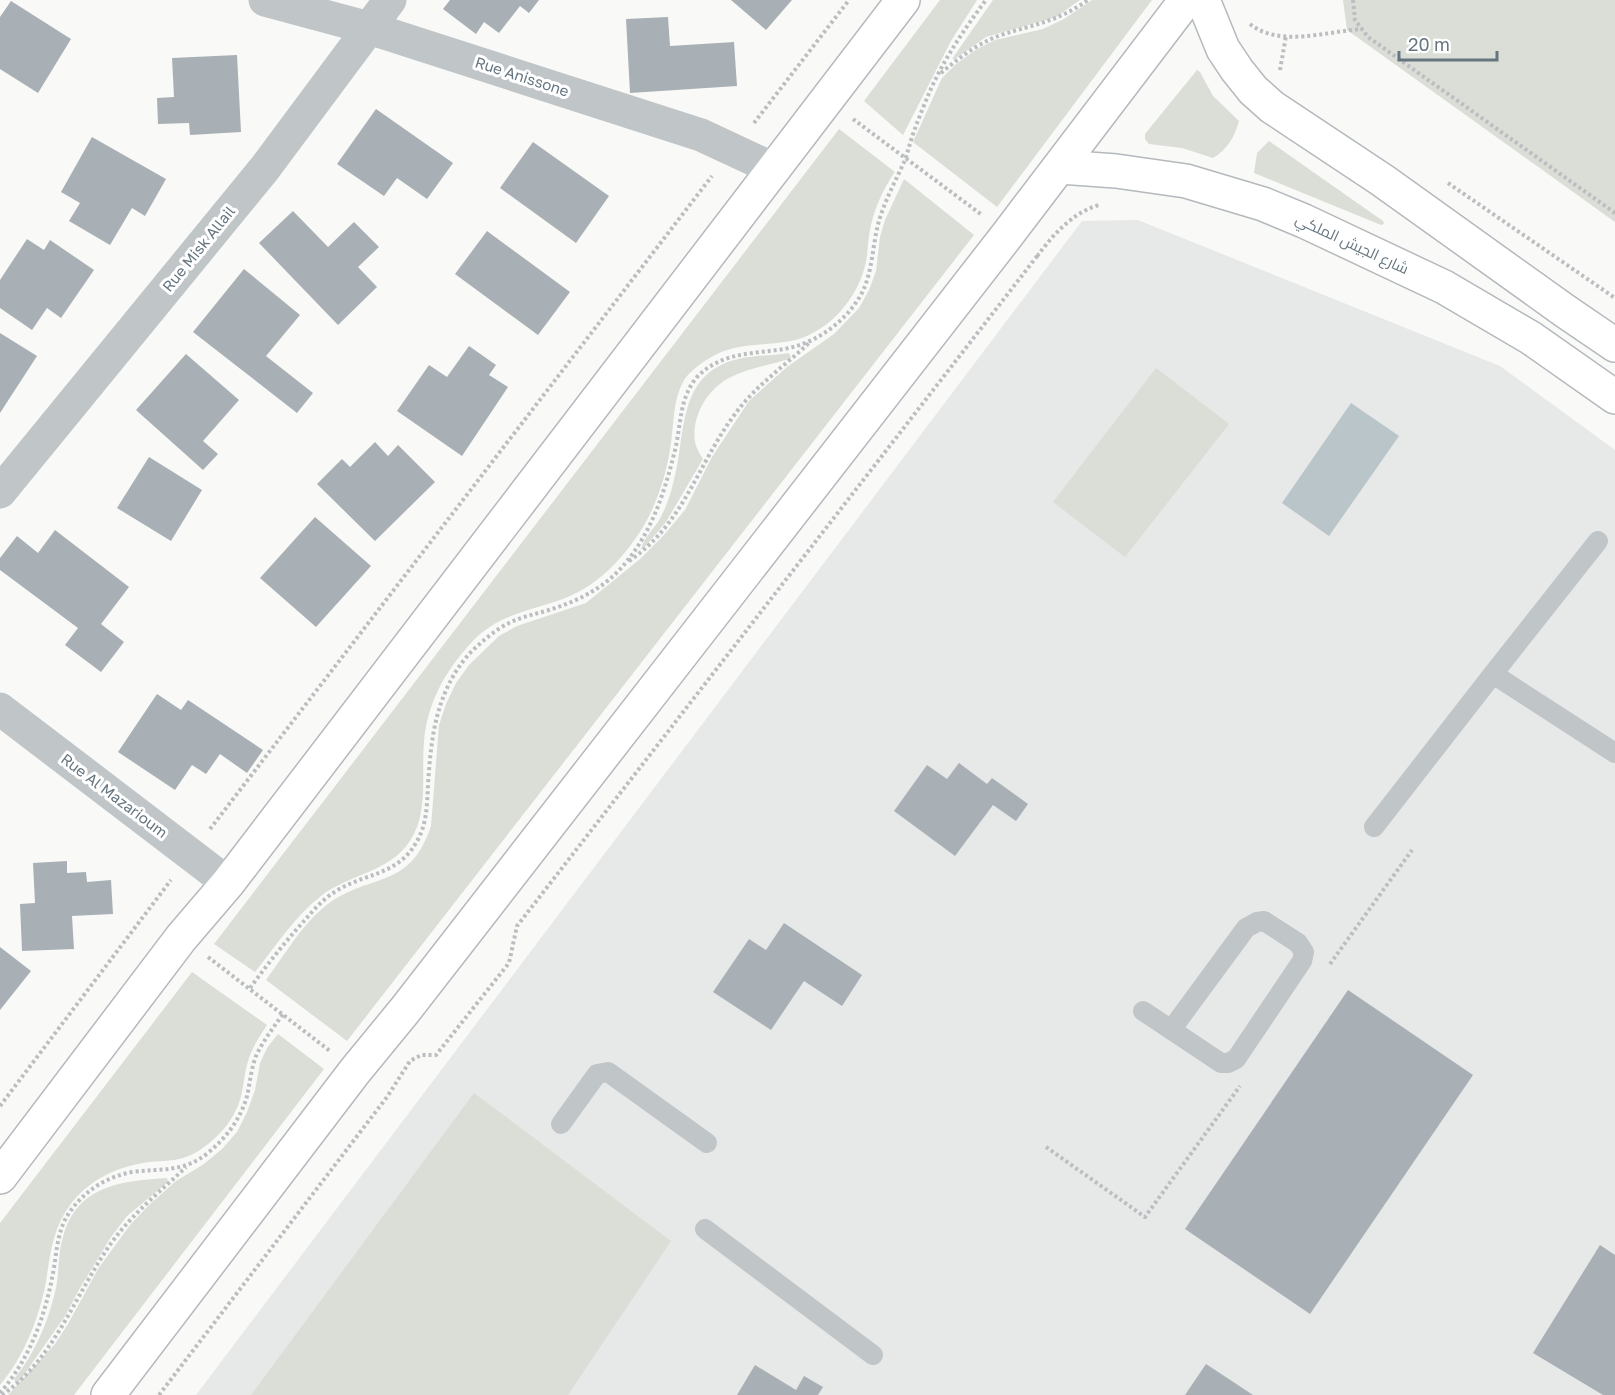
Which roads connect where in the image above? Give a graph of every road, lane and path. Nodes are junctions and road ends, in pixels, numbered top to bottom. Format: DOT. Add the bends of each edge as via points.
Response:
graph roads {
  1 [pos="265,0"];
  2 [pos="390,0"];
  3 [pos="849,0"];
  4 [pos="903,0"];
  5 [pos="986,0"];
  6 [pos="1088,0"];
  7 [pos="1186,0"];
  8 [pos="1203,0"];
  9 [pos="1353,0"];
  10 [pos="1245,17"];
  11 [pos="369,28"];
  12 [pos="1363,29"];
  13 [pos="1286,36"];
  14 [pos="793,73"];
  15 [pos="1286,74"];
  16 [pos="938,76"];
  17 [pos="826,100"];
  18 [pos="733,150"];
  19 [pos="906,158"];
  20 [pos="1060,167"];
  21 [pos="774,169"];
  22 [pos="1102,204"];
  23 [pos="1615,213"];
  24 [pos="1008,234"];
  25 [pos="1038,255"];
  26 [pos="815,338"];
  27 [pos="1615,345"];
  28 [pos="1615,397"];
  29 [pos="0,492"];
  30 [pos="1598,541"];
  31 [pos="626,563"];
  32 [pos="1493,674"];
  33 [pos="0,709"];
  34 [pos="1615,753"];
  35 [pos="1374,827"];
  36 [pos="190,855"];
  37 [pos="228,883"];
  38 [pos="146,914"];
  39 [pos="181,938"];
  40 [pos="250,988"];
  41 [pos="1143,1011"];
  42 [pos="283,1014"];
  43 [pos="1171,1030"];
  44 [pos="355,1071"];
  45 [pos="387,1096"];
  46 [pos="0,1106"];
  47 [pos="561,1124"];
  48 [pos="707,1143"];
  49 [pos="188,1165"];
  50 [pos="0,1177"];
  51 [pos="705,1229"];
  52 [pos="873,1355"];
  53 [pos="1,1394"];
  54 [pos="108,1395"];
  55 [pos="159,1395"];
  1 -- 11 [label="street, Rue Anissone"];
  2 -- 11 [label="street, Rue Misk Allail"];
  3 -- 14 [label="path"];
  4 -- 17 [label="main road"];
  5 -- 16 [label="path"];
  6 -- 16 [label="path" via="1059,18 972,49"];
  7 -- 20 [label="main road"];
  8 -- 27 [label="main road" via="1216,36 1232,63 1272,107"];
  9 -- 12 [label="path" via="1355,20"];
  10 -- 13 [label="path" via="1260,32"];
  11 -- 18 [label="street, Rue Anissone" via="701,135"];
  11 -- 29 [label="street, Rue Misk Allail" via="265,168"];
  12 -- 13 [label="path"];
  12 -- 23 [label="path" via="1368,37"];
  13 -- 15 [label="path" via="1279,69"];
  14 -- 17 [label="path"];
  14 -- 18 [label="path"];
  16 -- 19 [label="path"];
  17 -- 19 [label="path"];
  17 -- 21 [label="main road"];
  18 -- 21 [label="street, Rue Anissone"];
  18 -- 36 [label="path"];
  19 -- 24 [label="path"];
  19 -- 26 [label="path" via="879,220 860,297 841,319"];
  20 -- 24 [label="main road"];
  20 -- 28 [label="main road, شارع الجيش الملكي" via="1151,175 1263,204 1444,286 1531,338"];
  21 -- 37 [label="main road"];
  22 -- 25 [label="path" via="1069,221"];
  24 -- 25 [label="path"];
  24 -- 44 [label="main road"];
  25 -- 45 [label="path" via="517,926 506,968 436,1055 421,1054 410,1061"];
  26 -- 31 [label="path" via="771,374 736,412 683,505 657,539"];
  26 -- 31 [label="path" via="790,347 728,357 697,378 684,400 659,506"];
  30 -- 32 [label="lane"];
  31 -- 40 [label="path" via="582,598 509,623 472,651 449,683 436,716 427,813 418,840 410,852 386,871 352,882 323,901"];
  32 -- 34 [label="lane"];
  32 -- 35 [label="lane"];
  33 -- 36 [label="street, Rue Al Mazarioum"];
  36 -- 37 [label="street, Rue Al Mazarioum"];
  36 -- 38 [label="path"];
  37 -- 39 [label="main road"];
  38 -- 39 [label="path"];
  38 -- 46 [label="path"];
  39 -- 40 [label="path"];
  39 -- 50 [label="main road"];
  40 -- 42 [label="path"];
  41 -- 43 [label="lane"];
  42 -- 44 [label="path"];
  42 -- 49 [label="path" via="255,1059 247,1097 232,1129 209,1152"];
  43 -- 43 [label="lane" via="1221,1063 1236,1059 1302,961 1304,952 1298,943 1264,921 1246,928"];
  44 -- 45 [label="path"];
  44 -- 54 [label="main road"];
  45 -- 55 [label="path"];
  47 -- 48 [label="lane" via="597,1074 608,1072"];
  49 -- 53 [label="path" via="124,1226 53,1340 22,1380"];
  49 -- 53 [label="path" via="118,1176 90,1190 78,1202 61,1231 50,1292 35,1337"];
  51 -- 52 [label="lane"];
}
